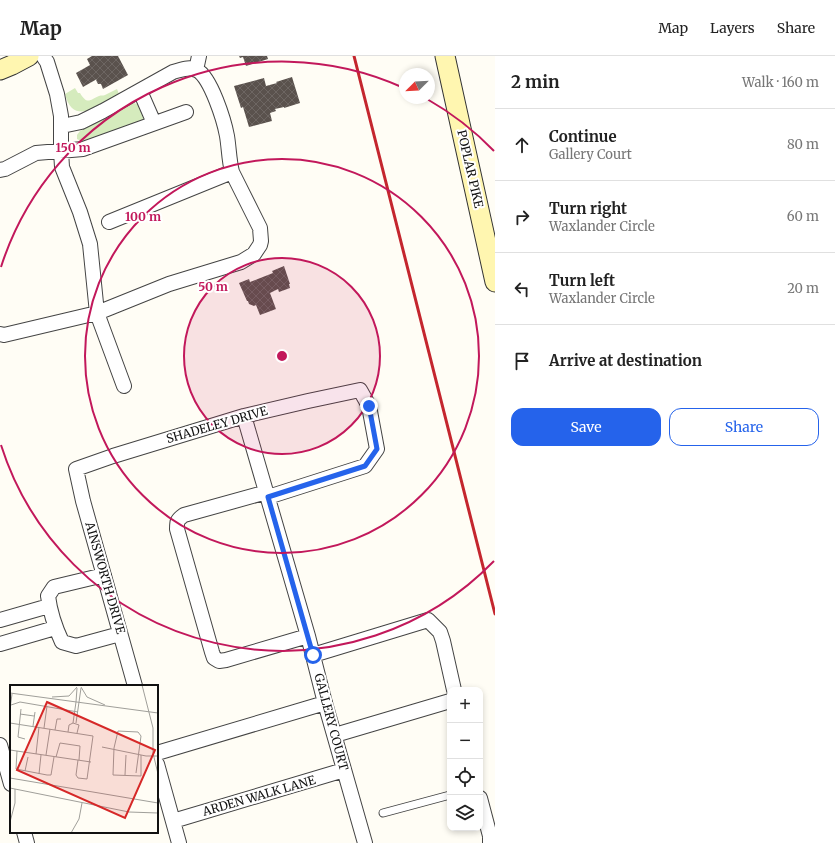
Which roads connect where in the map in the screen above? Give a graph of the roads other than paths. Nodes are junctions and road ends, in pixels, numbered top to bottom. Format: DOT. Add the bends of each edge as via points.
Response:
graph roads {
  1 [pos="29,56"];
  2 [pos="44,56"];
  3 [pos="199,56"];
  4 [pos="445,56"];
  5 [pos="0,70"];
  6 [pos="196,70"];
  7 [pos="140,91"];
  8 [pos="186,112"];
  9 [pos="154,123"];
  10 [pos="62,126"];
  11 [pos="61,151"];
  12 [pos="0,170"];
  13 [pos="232,172"];
  14 [pos="109,222"];
  15 [pos="495,282"];
  16 [pos="97,313"];
  17 [pos="0,334"];
  18 [pos="124,386"];
  19 [pos="244,416"];
  20 [pos="76,469"];
  21 [pos="267,495"];
  22 [pos="104,575"];
  23 [pos="49,606"];
  24 [pos="0,620"];
  25 [pos="55,628"];
  26 [pos="120,634"];
  27 [pos="308,636"];
  28 [pos="0,644"];
  29 [pos="313,655"];
  30 [pos="135,685"];
  31 [pos="453,687"];
  32 [pos="447,702"];
  33 [pos="325,703"];
  34 [pos="335,735"];
  35 [pos="0,745"];
  36 [pos="158,753"];
  37 [pos="344,770"];
  38 [pos="158,773"];
  39 [pos="10,780"];
  40 [pos="160,790"];
  41 [pos="447,797"];
  42 [pos="483,809"];
  43 [pos="383,813"];
  44 [pos="173,821"];
  45 [pos="24,833"];
  46 [pos="27,843"];
  47 [pos="179,843"];
  48 [pos="365,843"];
  49 [pos="490,843"];
  1 -- 5 [label="main road"];
  2 -- 10 [label="street" via="57,94"];
  3 -- 6 [label="street"];
  4 -- 15 [label="main road, POPLAR PIKE"];
  6 -- 7 [label="street" via="185,68 173,72"];
  6 -- 13 [label="street" via="208,82 222,119"];
  7 -- 9 [label="street"];
  7 -- 10 [label="street" via="81,122"];
  8 -- 9 [label="street"];
  9 -- 11 [label="street" via="83,149"];
  10 -- 11 [label="street"];
  11 -- 12 [label="street" via="36,153"];
  11 -- 16 [label="street" via="62,167 90,244"];
  13 -- 14 [label="street"];
  13 -- 16 [label="street" via="260,228 261,241 254,254 241,262 169,284"];
  16 -- 17 [label="street"];
  16 -- 18 [label="street"];
  19 -- 20 [label="street, SHADELEY DRIVE"];
  19 -- 21 [label="street, GALLERY COURT"];
  19 -- 21 [label="street, SHADELEY DRIVE" via="360,390 369,406 377,449 365,466"];
  20 -- 22 [label="street, AINSWORTH DRIVE"];
  21 -- 27 [label="street, GALLERY COURT"];
  21 -- 27 [label="street" via="184,515 177,522 214,658 219,661 226,660"];
  22 -- 23 [label="street" via="54,587 48,596"];
  22 -- 26 [label="street, AINSWORTH DRIVE"];
  23 -- 24 [label="street"];
  23 -- 25 [label="street"];
  25 -- 26 [label="street" via="62,642 76,646"];
  25 -- 28 [label="street"];
  26 -- 30 [label="street, AINSWORTH DRIVE"];
  27 -- 29 [label="street, GALLERY COURT"];
  29 -- 31 [label="street" via="428,620 440,632"];
  29 -- 33 [label="street, GALLERY COURT"];
  32 -- 34 [label="street"];
  33 -- 34 [label="street, GALLERY COURT"];
  33 -- 36 [label="street"];
  34 -- 37 [label="street, GALLERY COURT"];
  35 -- 39 [label="street"];
  37 -- 44 [label="street, ARDEN WALK LANE"];
  37 -- 48 [label="street, GALLERY COURT"];
  38 -- 40 [label="street"];
  40 -- 44 [label="street"];
  41 -- 43 [label="lane"];
  42 -- 49 [label="street"];
  44 -- 47 [label="street"];
  45 -- 46 [label="street"];
}
